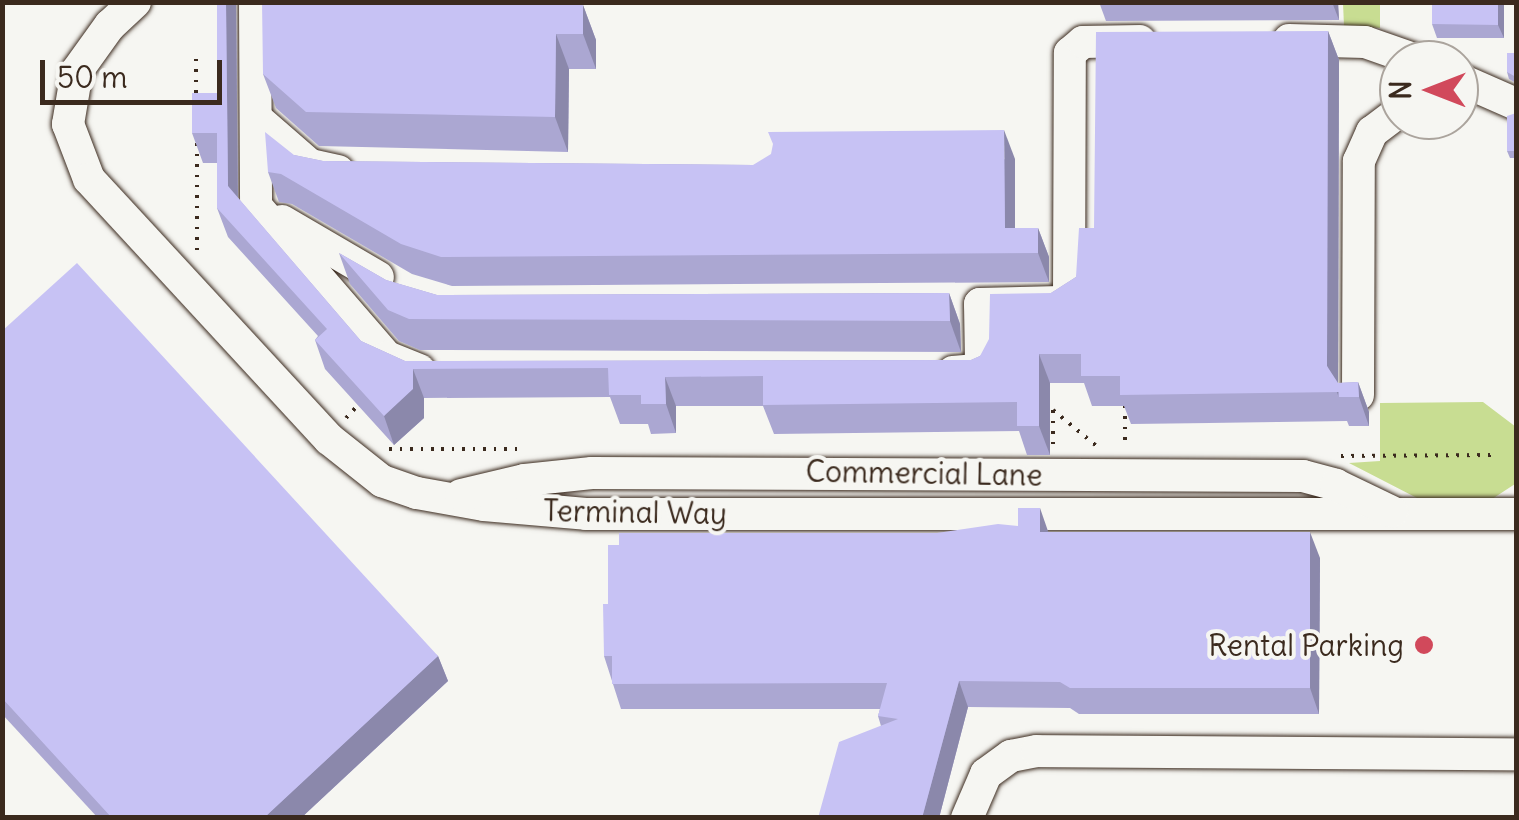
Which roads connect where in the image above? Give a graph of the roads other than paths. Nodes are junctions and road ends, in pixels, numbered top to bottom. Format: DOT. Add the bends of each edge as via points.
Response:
graph roads {
  1 [pos="135,2"];
  2 [pos="255,2"];
  3 [pos="1164,40"];
  4 [pos="1261,40"];
  5 [pos="1379,47"];
  6 [pos="1479,89"];
  7 [pos="1479,104"];
  8 [pos="1514,104"];
  9 [pos="256,118"];
  10 [pos="1379,127"];
  11 [pos="373,171"];
  12 [pos="256,206"];
  13 [pos="404,292"];
  14 [pos="455,370"];
  15 [pos="928,372"];
  16 [pos="1358,395"];
  17 [pos="1516,514"];
  18 [pos="1516,754"];
  19 [pos="967,818"];
  1 -- 17 [label="lane, Commercial Lane" via="77,71 68,124 89,179 329,439 382,481 446,498 592,473 1303,476 1396,514"];
  2 -- 9 [label="lane"];
  3 -- 15 [label="lane" via="1083,42 1070,53 1069,297 960,309 977,370"];
  4 -- 5 [label="lane"];
  6 -- 8 [label="lane"];
  7 -- 8 [label="lane"];
  9 -- 11 [label="lane" via="310,165"];
  9 -- 12 [label="lane"];
  10 -- 16 [label="lane" via="1358,161"];
  12 -- 13 [label="lane"];
  12 -- 14 [label="lane" via="387,357 416,370"];
  18 -- 19 [label="lane" via="1037,752 1010,756 986,774"];
}
